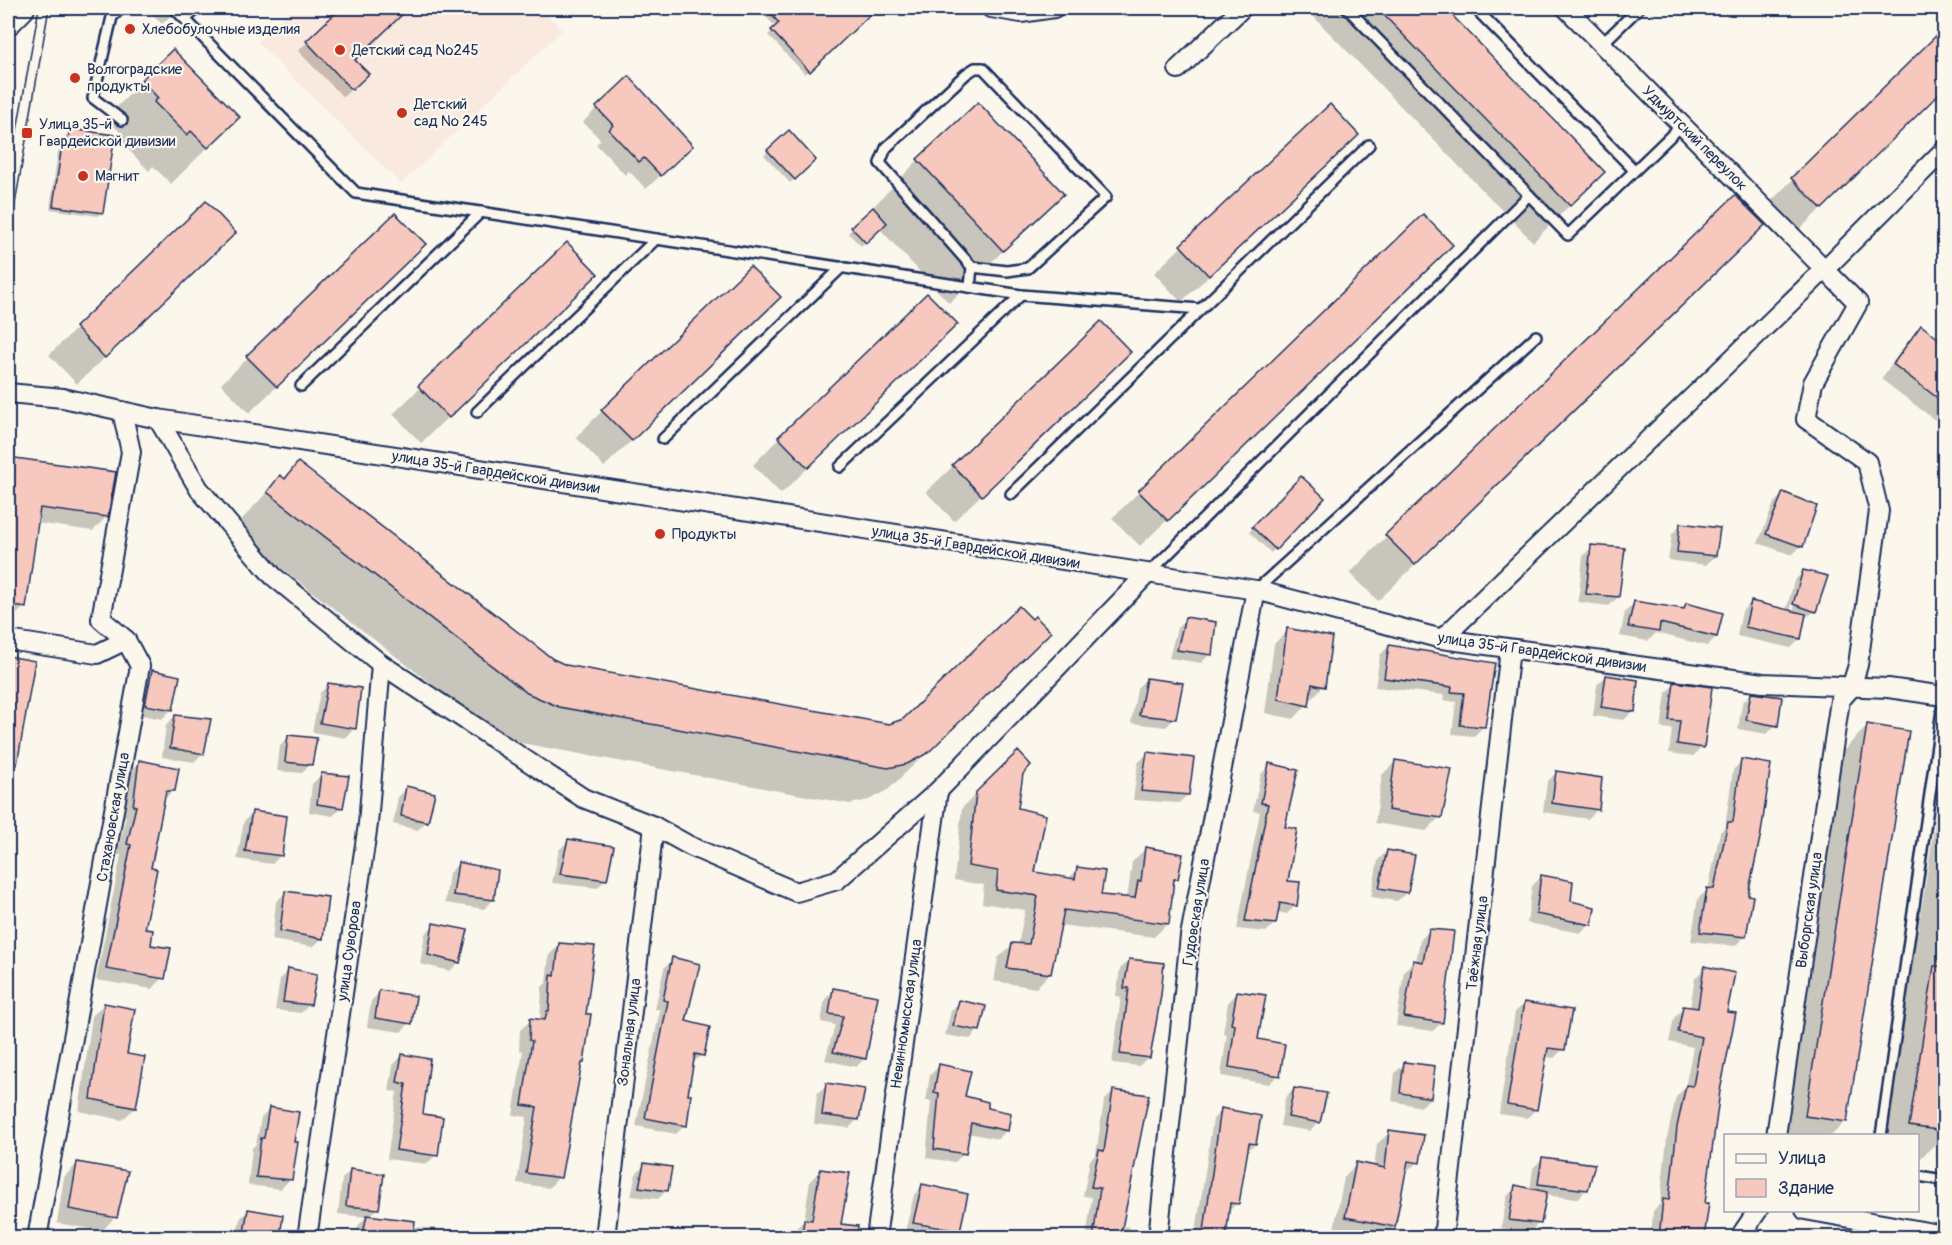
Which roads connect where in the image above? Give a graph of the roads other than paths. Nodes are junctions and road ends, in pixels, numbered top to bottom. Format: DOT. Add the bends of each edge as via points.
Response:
graph roads {
  1 [pos="21,8"];
  2 [pos="122,8"];
  3 [pos="174,8"];
  4 [pos="197,8"];
  5 [pos="991,8"];
  6 [pos="1054,8"];
  7 [pos="1242,8"];
  8 [pos="1347,8"];
  9 [pos="1475,8"];
  10 [pos="1566,8"];
  11 [pos="1639,8"];
  12 [pos="186,19"];
  13 [pos="8,21"];
  14 [pos="1602,44"];
  15 [pos="1178,69"];
  16 [pos="122,120"];
  17 [pos="1682,125"];
  18 [pos="1369,145"];
  19 [pos="1944,150"];
  20 [pos="1634,171"];
  21 [pos="1529,195"];
  22 [pos="481,212"];
  23 [pos="656,238"];
  24 [pos="842,267"];
  25 [pos="972,267"];
  26 [pos="1825,269"];
  27 [pos="970,287"];
  28 [pos="1021,295"];
  29 [pos="1200,309"];
  30 [pos="1536,336"];
  31 [pos="301,386"];
  32 [pos="8,393"];
  33 [pos="122,411"];
  34 [pos="477,412"];
  35 [pos="158,419"];
  36 [pos="663,439"];
  37 [pos="840,467"];
  38 [pos="1011,494"];
  39 [pos="1147,574"];
  40 [pos="1256,590"];
  41 [pos="1442,639"];
  42 [pos="8,640"];
  43 [pos="126,640"];
  44 [pos="1510,649"];
  45 [pos="381,664"];
  46 [pos="1851,687"];
  47 [pos="1944,696"];
  48 [pos="938,790"];
  49 [pos="654,826"];
  50 [pos="1776,1134"];
  51 [pos="1881,1134"];
  52 [pos="1919,1176"];
  53 [pos="1944,1180"];
  54 [pos="1757,1212"];
  55 [pos="1825,1212"];
  56 [pos="1864,1216"];
  57 [pos="1944,1235"];
  58 [pos="37,1238"];
  59 [pos="307,1238"];
  60 [pos="605,1238"];
  61 [pos="876,1238"];
  62 [pos="1158,1238"];
  63 [pos="1443,1238"];
  64 [pos="1739,1238"];
  1 -- 13 [label="street"];
  2 -- 16 [label="lane" via="112,17 93,98"];
  3 -- 12 [label="lane"];
  4 -- 12 [label="lane"];
  5 -- 6 [label="street" via="1021,13"];
  7 -- 15 [label="street"];
  8 -- 21 [label="lane"];
  9 -- 20 [label="lane"];
  10 -- 14 [label="street, Удмуртский переулок"];
  11 -- 14 [label="lane"];
  12 -- 22 [label="lane" via="356,193"];
  14 -- 17 [label="street, Удмуртский переулок"];
  17 -- 20 [label="lane"];
  17 -- 26 [label="street, Удмуртский переулок"];
  18 -- 29 [label="lane"];
  19 -- 26 [label="street"];
  20 -- 21 [label="lane" via="1568,235"];
  21 -- 39 [label="lane"];
  22 -- 23 [label="lane"];
  22 -- 31 [label="lane"];
  23 -- 24 [label="lane"];
  23 -- 34 [label="lane"];
  24 -- 27 [label="lane"];
  24 -- 36 [label="lane"];
  25 -- 25 [label="lane" via="880,163 886,148 966,74 983,68 1106,197 1028,268 1007,271"];
  25 -- 27 [label="lane"];
  26 -- 41 [label="street"];
  26 -- 46 [label="street, Удмуртский переулок" via="1858,303 1813,383 1806,419 1867,462 1878,511 1858,665"];
  27 -- 28 [label="lane"];
  28 -- 29 [label="lane"];
  28 -- 37 [label="lane"];
  29 -- 38 [label="lane"];
  30 -- 40 [label="lane"];
  32 -- 33 [label="street, улица 35-й Гвардейской дивизии"];
  33 -- 35 [label="street, улица 35-й Гвардейской дивизии"];
  33 -- 43 [label="street, Стахановская улица" via="130,452 101,620"];
  35 -- 39 [label="street, улица 35-й Гвардейской дивизии"];
  35 -- 45 [label="street" via="200,489 273,576"];
  39 -- 40 [label="street, улица 35-й Гвардейской дивизии"];
  39 -- 48 [label="street"];
  40 -- 41 [label="street, улица 35-й Гвардейской дивизии"];
  40 -- 62 [label="street, Гудовская улица" via="1190,936"];
  41 -- 44 [label="street, улица 35-й Гвардейской дивизии"];
  42 -- 43 [label="street" via="97,654"];
  43 -- 58 [label="street, Стахановская улица" via="140,666"];
  44 -- 46 [label="street, улица 35-й Гвардейской дивизии" via="1763,683"];
  44 -- 63 [label="street, Таёжная улица"];
  45 -- 49 [label="street" via="583,798"];
  45 -- 59 [label="street, улица Суворова" via="368,824"];
  46 -- 47 [label="street, улица 35-й Гвардейской дивизии"];
  46 -- 50 [label="street, Выборгская улица" via="1840,700"];
  47 -- 51 [label="lane"];
  48 -- 49 [label="street" via="837,880 796,892"];
  48 -- 61 [label="street, Невинномысская улица"];
  49 -- 60 [label="street, Зональная улица"];
  52 -- 53 [label="lane"];
  54 -- 64 [label="street"];
  55 -- 56 [label="street"];
  56 -- 57 [label="street"];
}
